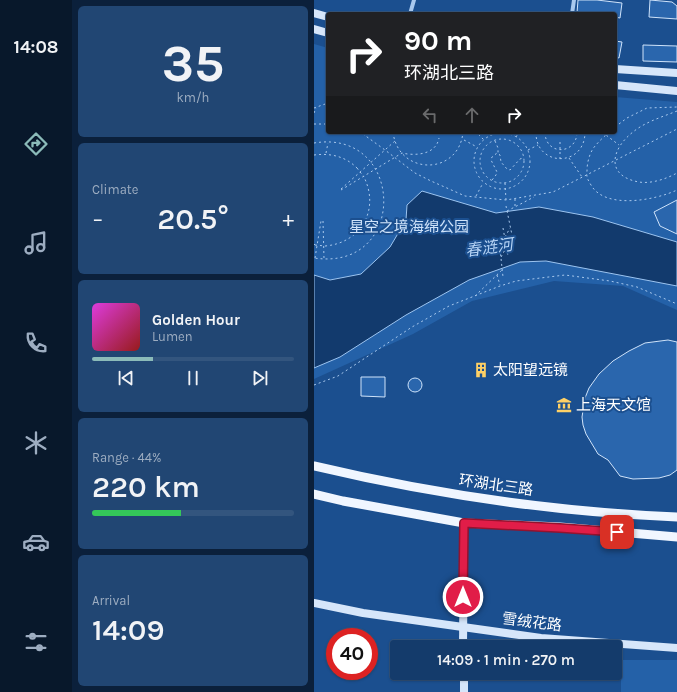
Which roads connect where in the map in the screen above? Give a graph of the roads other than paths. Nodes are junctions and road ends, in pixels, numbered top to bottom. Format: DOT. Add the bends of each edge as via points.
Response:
graph roads {
  1 [pos="414,0"];
  2 [pos="574,0"];
  3 [pos="411,12"];
  4 [pos="572,12"];
  5 [pos="314,13"];
  6 [pos="326,16"];
  7 [pos="314,29"];
  8 [pos="326,32"];
  9 [pos="617,69"];
  10 [pos="677,73"];
  11 [pos="617,85"];
  12 [pos="677,91"];
  13 [pos="314,466"];
  14 [pos="314,494"];
  15 [pos="677,517"];
  16 [pos="464,523"];
  17 [pos="677,537"];
  18 [pos="314,603"];
  19 [pos="463,627"];
  20 [pos="463,640"];
  21 [pos="677,648"];
  22 [pos="464,680"];
  23 [pos="464,692"];
  1 -- 3 [label="street"];
  2 -- 4 [label="street"];
  5 -- 6 [label="street"];
  7 -- 8 [label="street"];
  9 -- 10 [label="street"];
  11 -- 12 [label="street"];
  13 -- 15 [label="main road, 环湖北三路" via="472,497 559,508"];
  14 -- 16 [label="main road"];
  16 -- 17 [label="main road"];
  16 -- 19 [label="street"];
  18 -- 19 [label="street, 雪绒花路"];
  19 -- 20 [label="street"];
  19 -- 21 [label="street, 雪绒花路" via="541,638"];
  22 -- 23 [label="street"];
}
